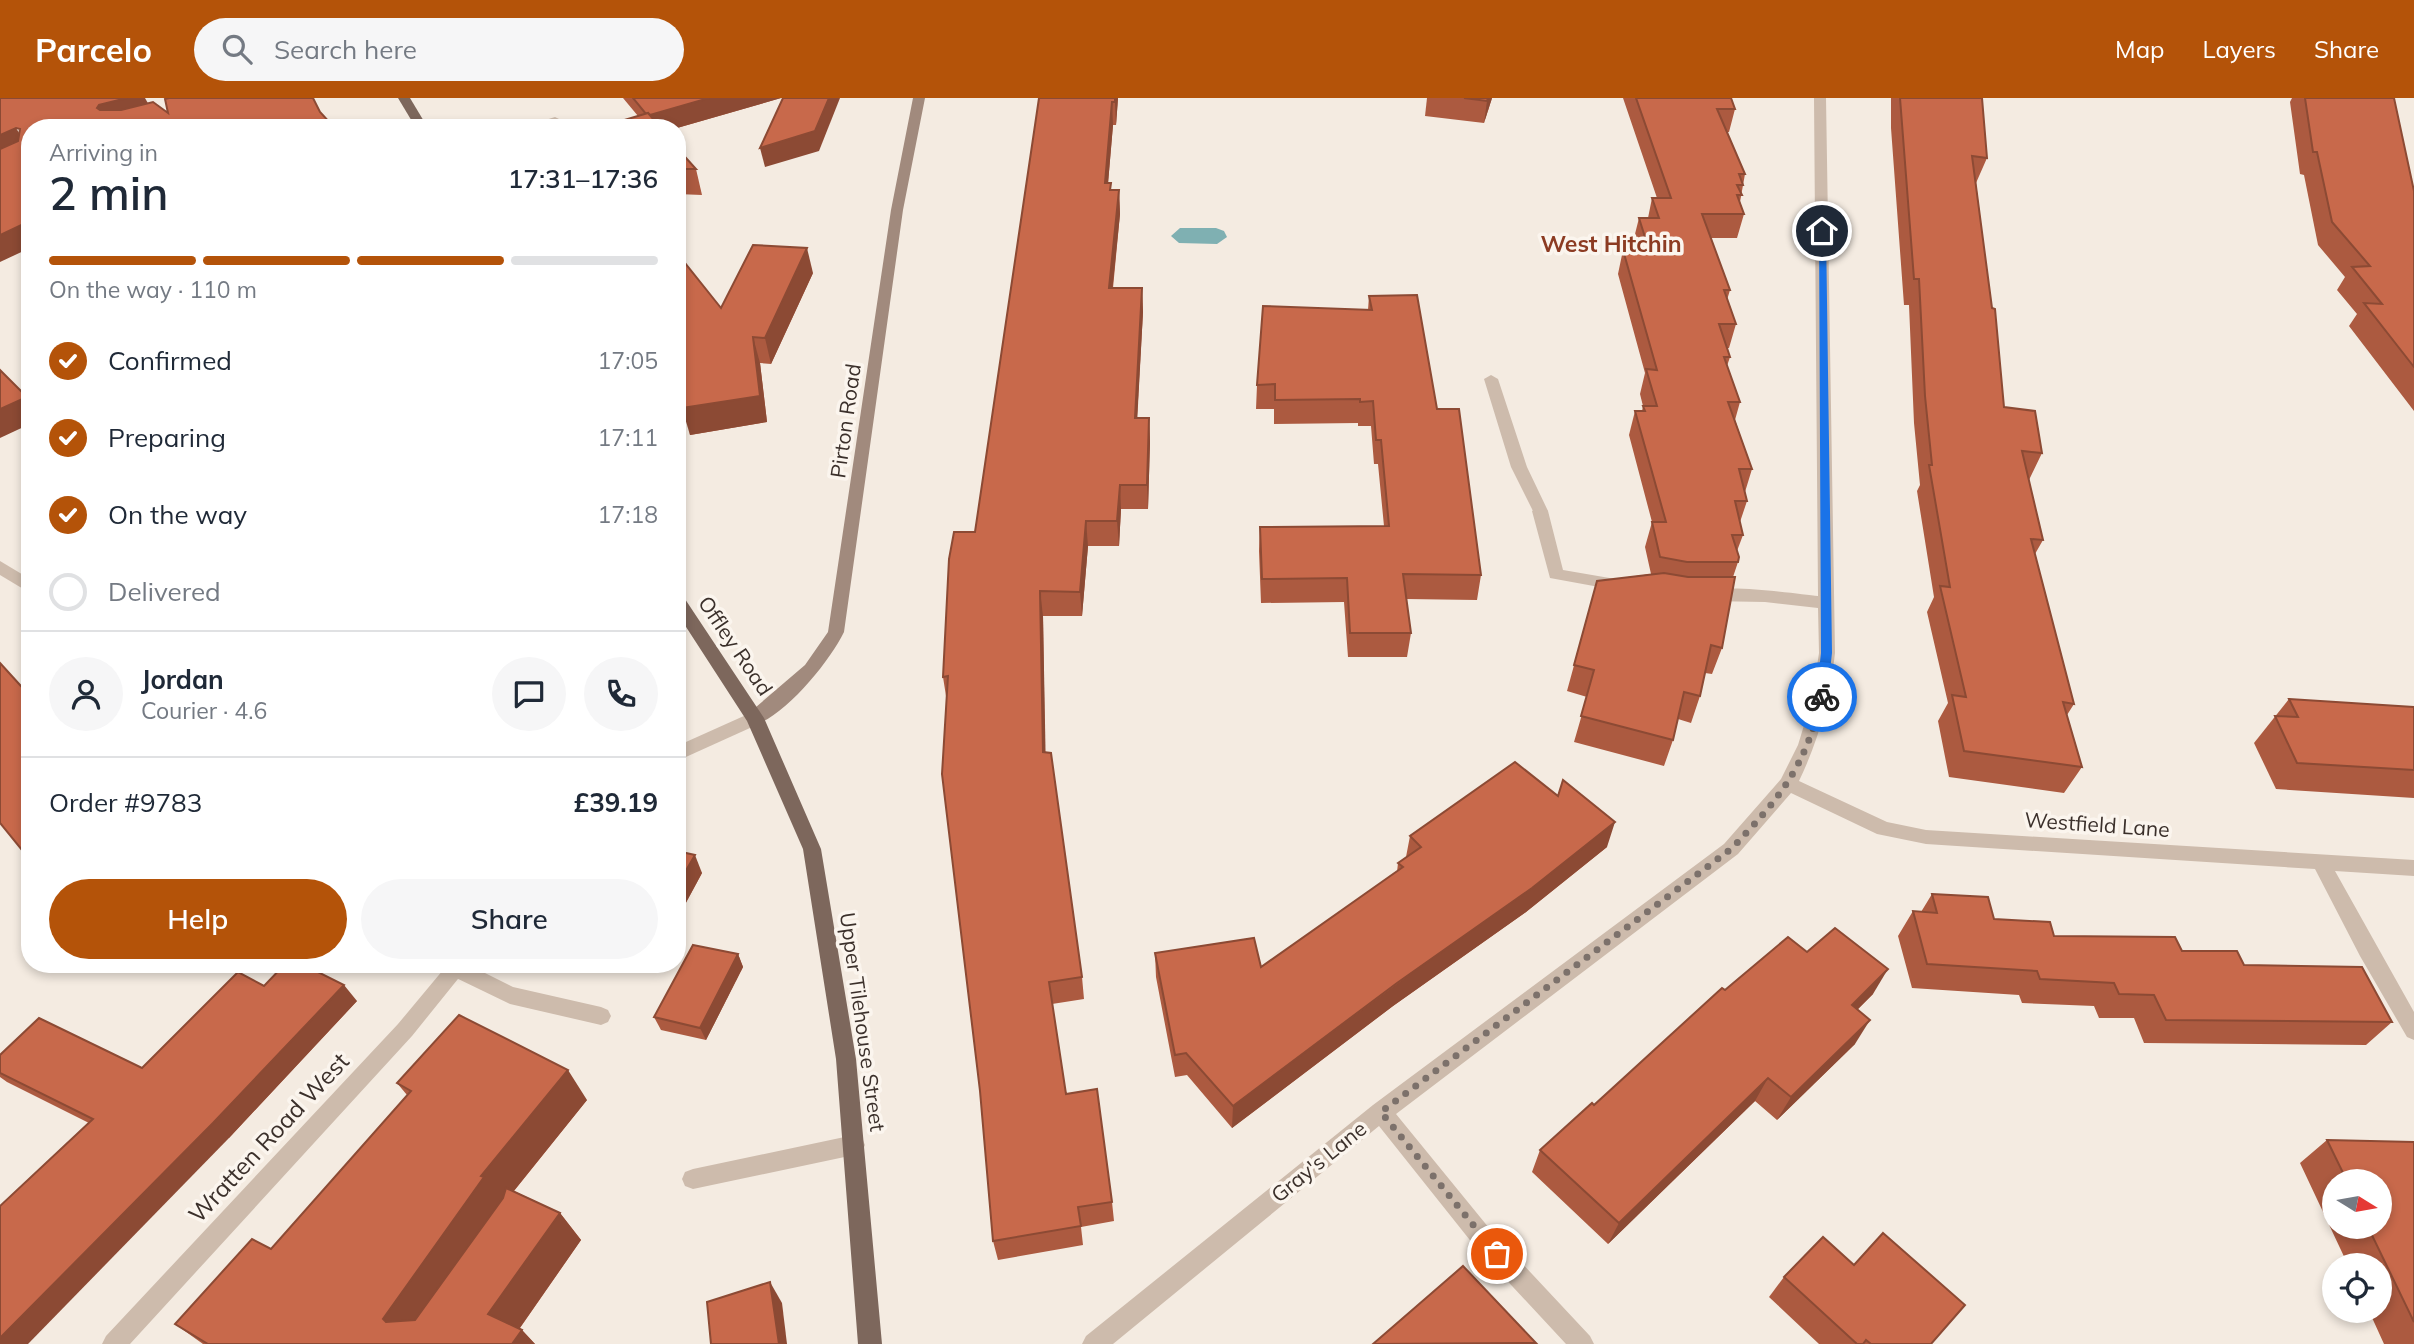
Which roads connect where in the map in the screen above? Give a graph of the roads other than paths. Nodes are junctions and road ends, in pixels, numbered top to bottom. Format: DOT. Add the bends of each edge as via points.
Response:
graph roads {
  1 [pos="404,98"];
  2 [pos="919,98"];
  3 [pos="1820,98"];
  4 [pos="417,119"];
  5 [pos="1491,379"];
  6 [pos="0,567"];
  7 [pos="21,581"];
  8 [pos="1638,588"];
  9 [pos="1691,595"];
  10 [pos="1826,603"];
  11 [pos="686,614"];
  12 [pos="755,718"];
  13 [pos="686,750"];
  14 [pos="1788,785"];
  15 [pos="2321,862"];
  16 [pos="2414,868"];
  17 [pos="452,973"];
  18 [pos="471,973"];
  19 [pos="601,1016"];
  20 [pos="2414,1031"];
  21 [pos="1381,1112"];
  22 [pos="854,1145"];
  23 [pos="693,1179"];
  24 [pos="114,1344"];
  25 [pos="870,1344"];
  26 [pos="1094,1344"];
  27 [pos="1582,1344"];
  1 -- 4 [label="main road"];
  2 -- 12 [label="main road, Pirton Road" via="897,210 836,632 813,670"];
  3 -- 10 [label="street, Gray's Lane"];
  5 -- 8 [label="street" via="1519,467 1540,511 1556,574"];
  6 -- 7 [label="street"];
  9 -- 10 [label="street"];
  10 -- 14 [label="street, Gray's Lane" via="1827,653 1821,699"];
  11 -- 12 [label="main road, Offley Road"];
  12 -- 13 [label="street"];
  12 -- 22 [label="main road, Upper Tilehouse Street" via="812,849 846,1059"];
  14 -- 15 [label="street, Westfield Lane" via="1884,829 1926,836"];
  14 -- 21 [label="street, Gray's Lane" via="1731,849"];
  15 -- 16 [label="street, Westfield Lane"];
  15 -- 20 [label="street"];
  17 -- 24 [label="street, Wratten Road West" via="405,1030"];
  18 -- 19 [label="street" via="510,995"];
  21 -- 26 [label="street, Gray's Lane"];
  21 -- 27 [label="street" via="1480,1236"];
  22 -- 23 [label="street"];
  22 -- 25 [label="main road, Upper Tilehouse Street"];
}
